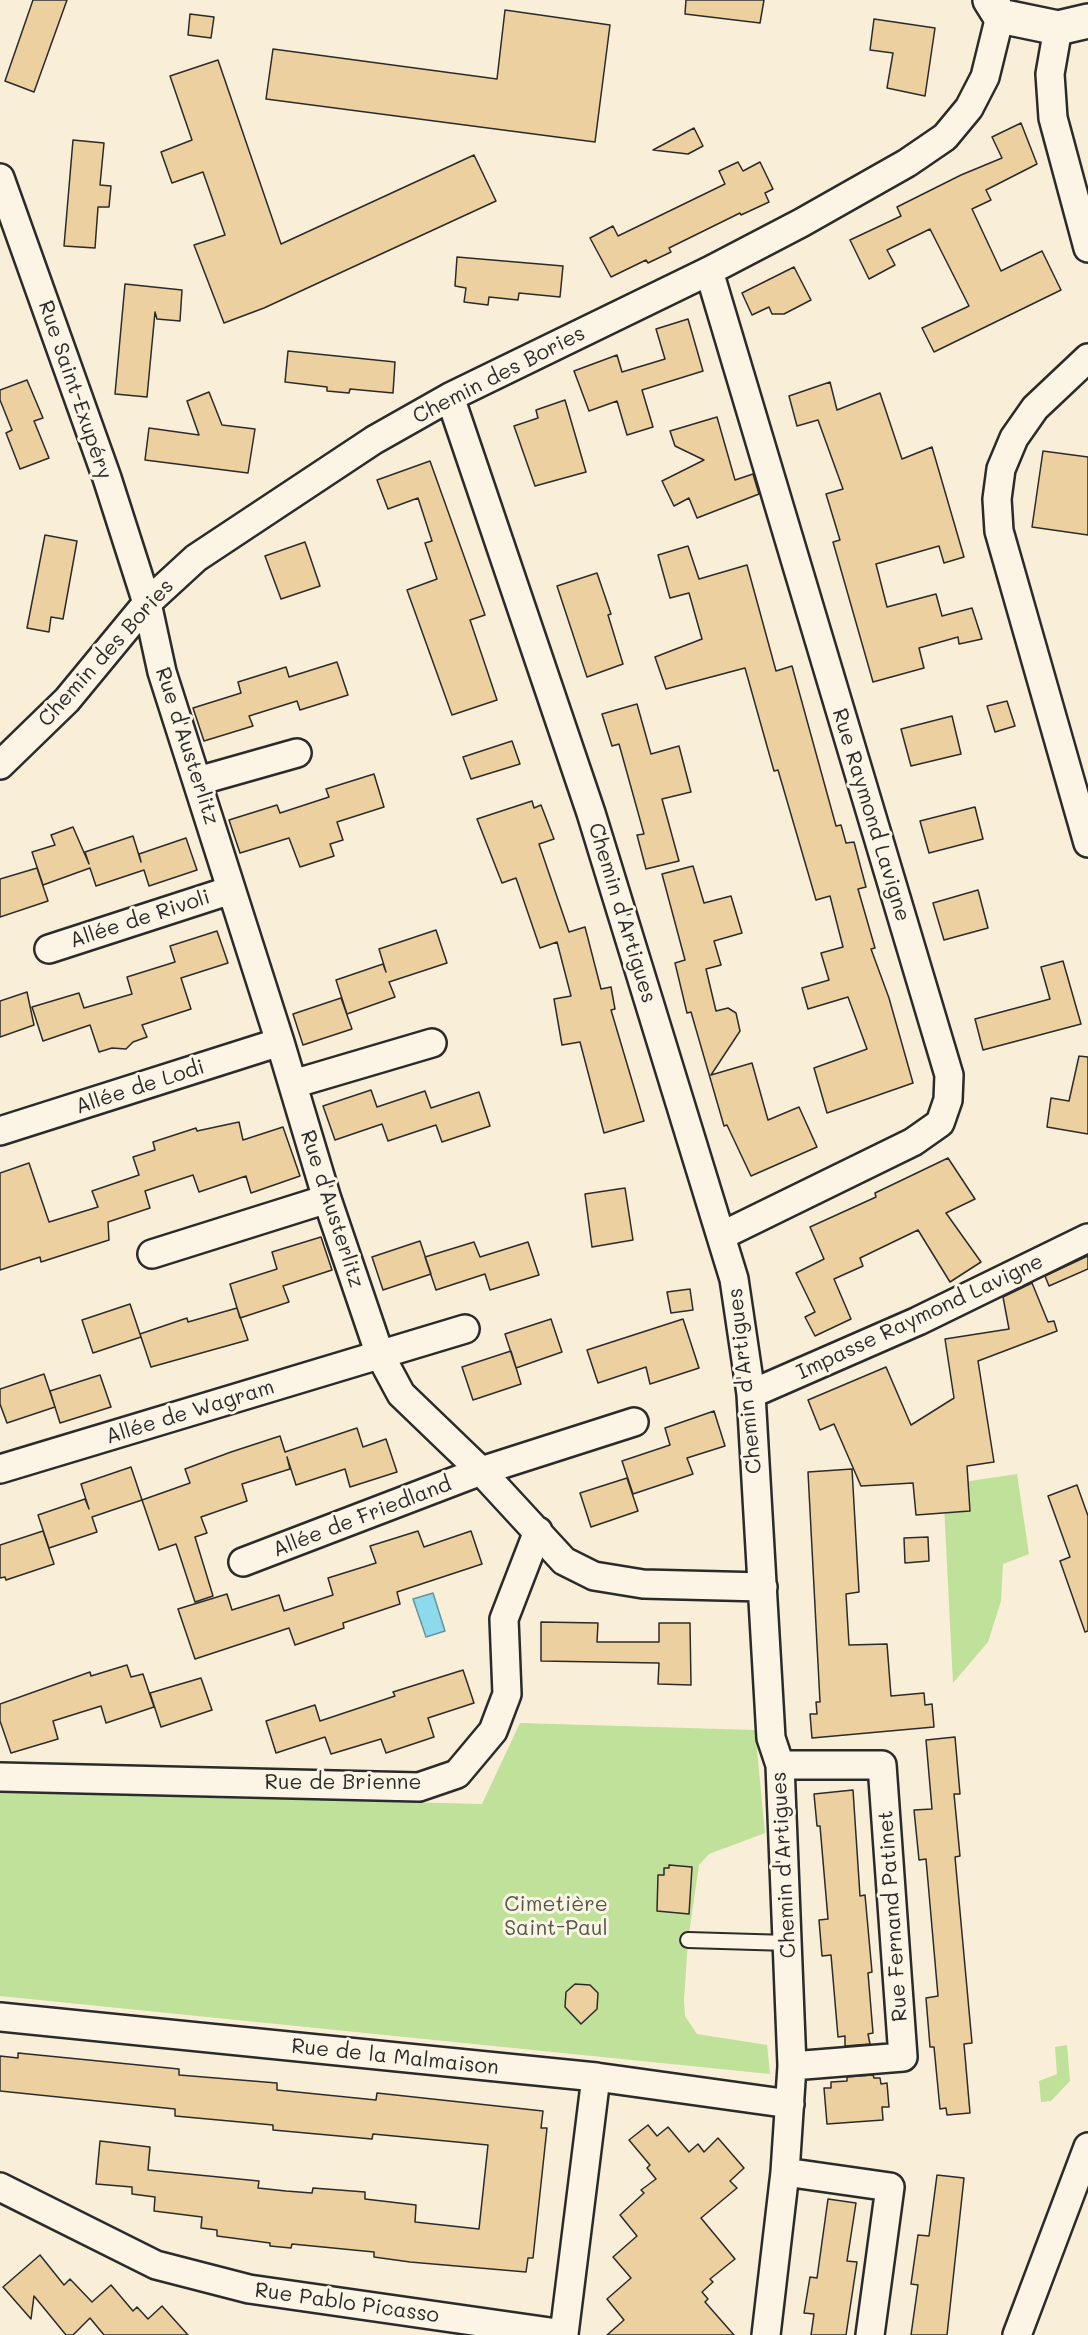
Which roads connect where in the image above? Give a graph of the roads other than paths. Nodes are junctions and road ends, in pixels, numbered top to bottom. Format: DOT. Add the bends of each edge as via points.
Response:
graph roads {
  1 [pos="995,8"];
  2 [pos="1073,24"];
  3 [pos="0,178"];
  4 [pos="1088,248"];
  5 [pos="709,271"];
  6 [pos="1088,358"];
  7 [pos="450,397"];
  8 [pos="147,603"];
  9 [pos="297,753"];
  10 [pos="0,765"];
  11 [pos="198,781"];
  12 [pos="1088,843"];
  13 [pos="231,890"];
  14 [pos="49,949"];
  15 [pos="280,1042"];
  16 [pos="432,1043"];
  17 [pos="293,1084"];
  18 [pos="0,1131"];
  19 [pos="327,1199"];
  20 [pos="720,1236"];
  21 [pos="1088,1238"];
  22 [pos="153,1254"];
  23 [pos="465,1329"];
  24 [pos="380,1355"];
  25 [pos="751,1394"];
  26 [pos="634,1422"];
  27 [pos="0,1469"];
  28 [pos="481,1471"];
  29 [pos="538,1531"];
  30 [pos="243,1562"];
  31 [pos="763,1587"];
  32 [pos="780,1765"];
  33 [pos="0,1777"];
  34 [pos="688,1940"];
  35 [pos="788,1943"];
  36 [pos="0,2017"];
  37 [pos="792,2066"];
  38 [pos="596,2077"];
  39 [pos="790,2104"];
  40 [pos="1088,2147"];
  41 [pos="785,2172"];
  42 [pos="0,2187"];
  43 [pos="564,2334"];
  44 [pos="766,2335"];
  45 [pos="870,2335"];
  46 [pos="1017,2335"];
  1 -- 2 [label="main road"];
  1 -- 5 [label="street, Chemin des Bories" via="985,77 969,108 945,137 907,163"];
  2 -- 4 [label="street" via="1050,74 1053,118"];
  3 -- 8 [label="street, Rue Saint-Exupéry"];
  5 -- 7 [label="street, Chemin des Bories"];
  5 -- 20 [label="street, Rue Raymond Lavigne" via="949,1075 948,1100 940,1124 913,1142"];
  6 -- 12 [label="street" via="1035,408 1014,438 1001,469 997,499 999,531"];
  7 -- 8 [label="street, Chemin des Bories" via="374,440 196,558"];
  7 -- 20 [label="street, Chemin d'Artigues" via="591,813"];
  8 -- 10 [label="street, Chemin des Bories" via="67,700"];
  8 -- 11 [label="street, Rue d'Austerlitz" via="162,672"];
  9 -- 11 [label="street"];
  11 -- 13 [label="street, Rue d'Austerlitz"];
  13 -- 14 [label="street, Allée de Rivoli"];
  13 -- 15 [label="street, Rue d'Austerlitz"];
  15 -- 17 [label="street, Rue d'Austerlitz"];
  15 -- 18 [label="street, Allée de Lodi"];
  16 -- 17 [label="street"];
  17 -- 19 [label="street, Rue d'Austerlitz"];
  19 -- 22 [label="street"];
  19 -- 24 [label="street, Rue d'Austerlitz"];
  20 -- 25 [label="street, Chemin d'Artigues" via="734,1279"];
  21 -- 25 [label="street, Impasse Raymond Lavigne" via="918,1321"];
  23 -- 24 [label="street, Allée de Wagram"];
  24 -- 27 [label="street, Allée de Wagram"];
  24 -- 28 [label="street, Rue d'Austerlitz" via="401,1394"];
  25 -- 31 [label="street, Chemin d'Artigues"];
  26 -- 28 [label="street, Allée de Friedland"];
  28 -- 29 [label="street, Rue d'Austerlitz"];
  28 -- 30 [label="street, Allée de Friedland"];
  29 -- 31 [label="street, Rue d'Austerlitz" via="564,1561 594,1576 643,1584"];
  29 -- 33 [label="street, Rue de Brienne" via="504,1619 507,1694 493,1731 457,1774 419,1787"];
  31 -- 32 [label="street, Chemin d'Artigues" via="771,1738"];
  32 -- 35 [label="street, Chemin d'Artigues"];
  32 -- 37 [label="street, Rue Fernand Patinet" via="882,1765 903,2057"];
  34 -- 35 [label="lane"];
  35 -- 37 [label="street, Chemin d'Artigues"];
  36 -- 38 [label="street, Rue de la Malmaison"];
  37 -- 39 [label="street, Chemin d'Artigues"];
  38 -- 39 [label="street, Rue de la Malmaison"];
  38 -- 43 [label="street, Rue Pablo Picasso"];
  39 -- 41 [label="street, Chemin d'Artigues"];
  40 -- 46 [label="street"];
  41 -- 44 [label="street, Chemin d'Artigues"];
  41 -- 45 [label="street" via="890,2187"];
  42 -- 43 [label="street, Rue Pablo Picasso" via="156,2265 249,2289"];
}
